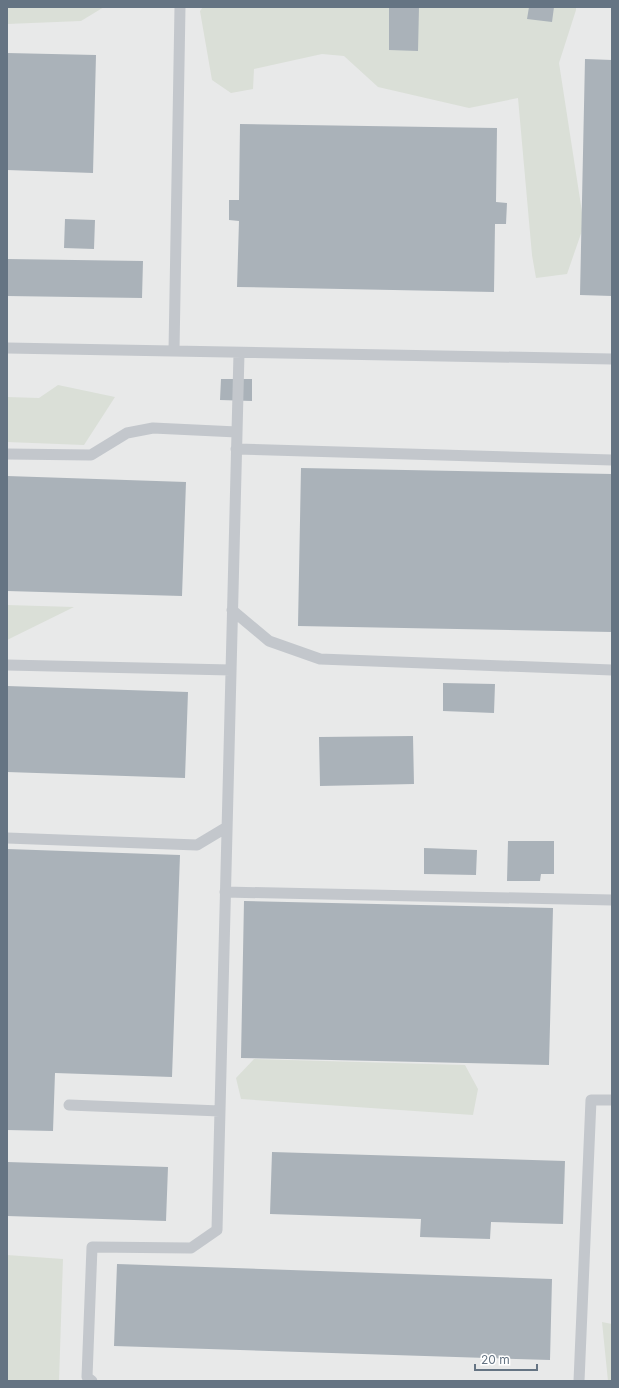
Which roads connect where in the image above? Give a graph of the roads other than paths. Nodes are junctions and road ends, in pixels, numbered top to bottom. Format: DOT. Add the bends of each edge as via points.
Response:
graph roads {
  1 [pos="180,7"];
  2 [pos="7,348"];
  3 [pos="174,352"];
  4 [pos="239,352"];
  5 [pos="612,359"];
  6 [pos="237,432"];
  7 [pos="236,449"];
  8 [pos="7,454"];
  9 [pos="612,460"];
  10 [pos="232,610"];
  11 [pos="7,666"];
  12 [pos="231,670"];
  13 [pos="612,670"];
  14 [pos="227,827"];
  15 [pos="7,838"];
  16 [pos="225,892"];
  17 [pos="612,900"];
  18 [pos="612,1100"];
  19 [pos="69,1105"];
  20 [pos="220,1110"];
  21 [pos="92,1381"];
  22 [pos="580,1381"];
  1 -- 3 [label="lane"];
  2 -- 3 [label="lane"];
  3 -- 4 [label="lane"];
  4 -- 5 [label="lane"];
  4 -- 6 [label="lane"];
  6 -- 7 [label="lane"];
  6 -- 8 [label="lane" via="153,428 127,433 91,455"];
  7 -- 9 [label="lane"];
  7 -- 10 [label="lane"];
  10 -- 12 [label="lane"];
  10 -- 13 [label="lane" via="269,641 320,659"];
  11 -- 12 [label="lane"];
  12 -- 14 [label="lane"];
  14 -- 15 [label="lane" via="197,844"];
  14 -- 16 [label="lane"];
  16 -- 17 [label="lane"];
  16 -- 20 [label="lane"];
  18 -- 22 [label="lane" via="591,1100"];
  19 -- 20 [label="lane"];
  20 -- 21 [label="lane" via="217,1230 191,1248 92,1247 87,1377"];
}
